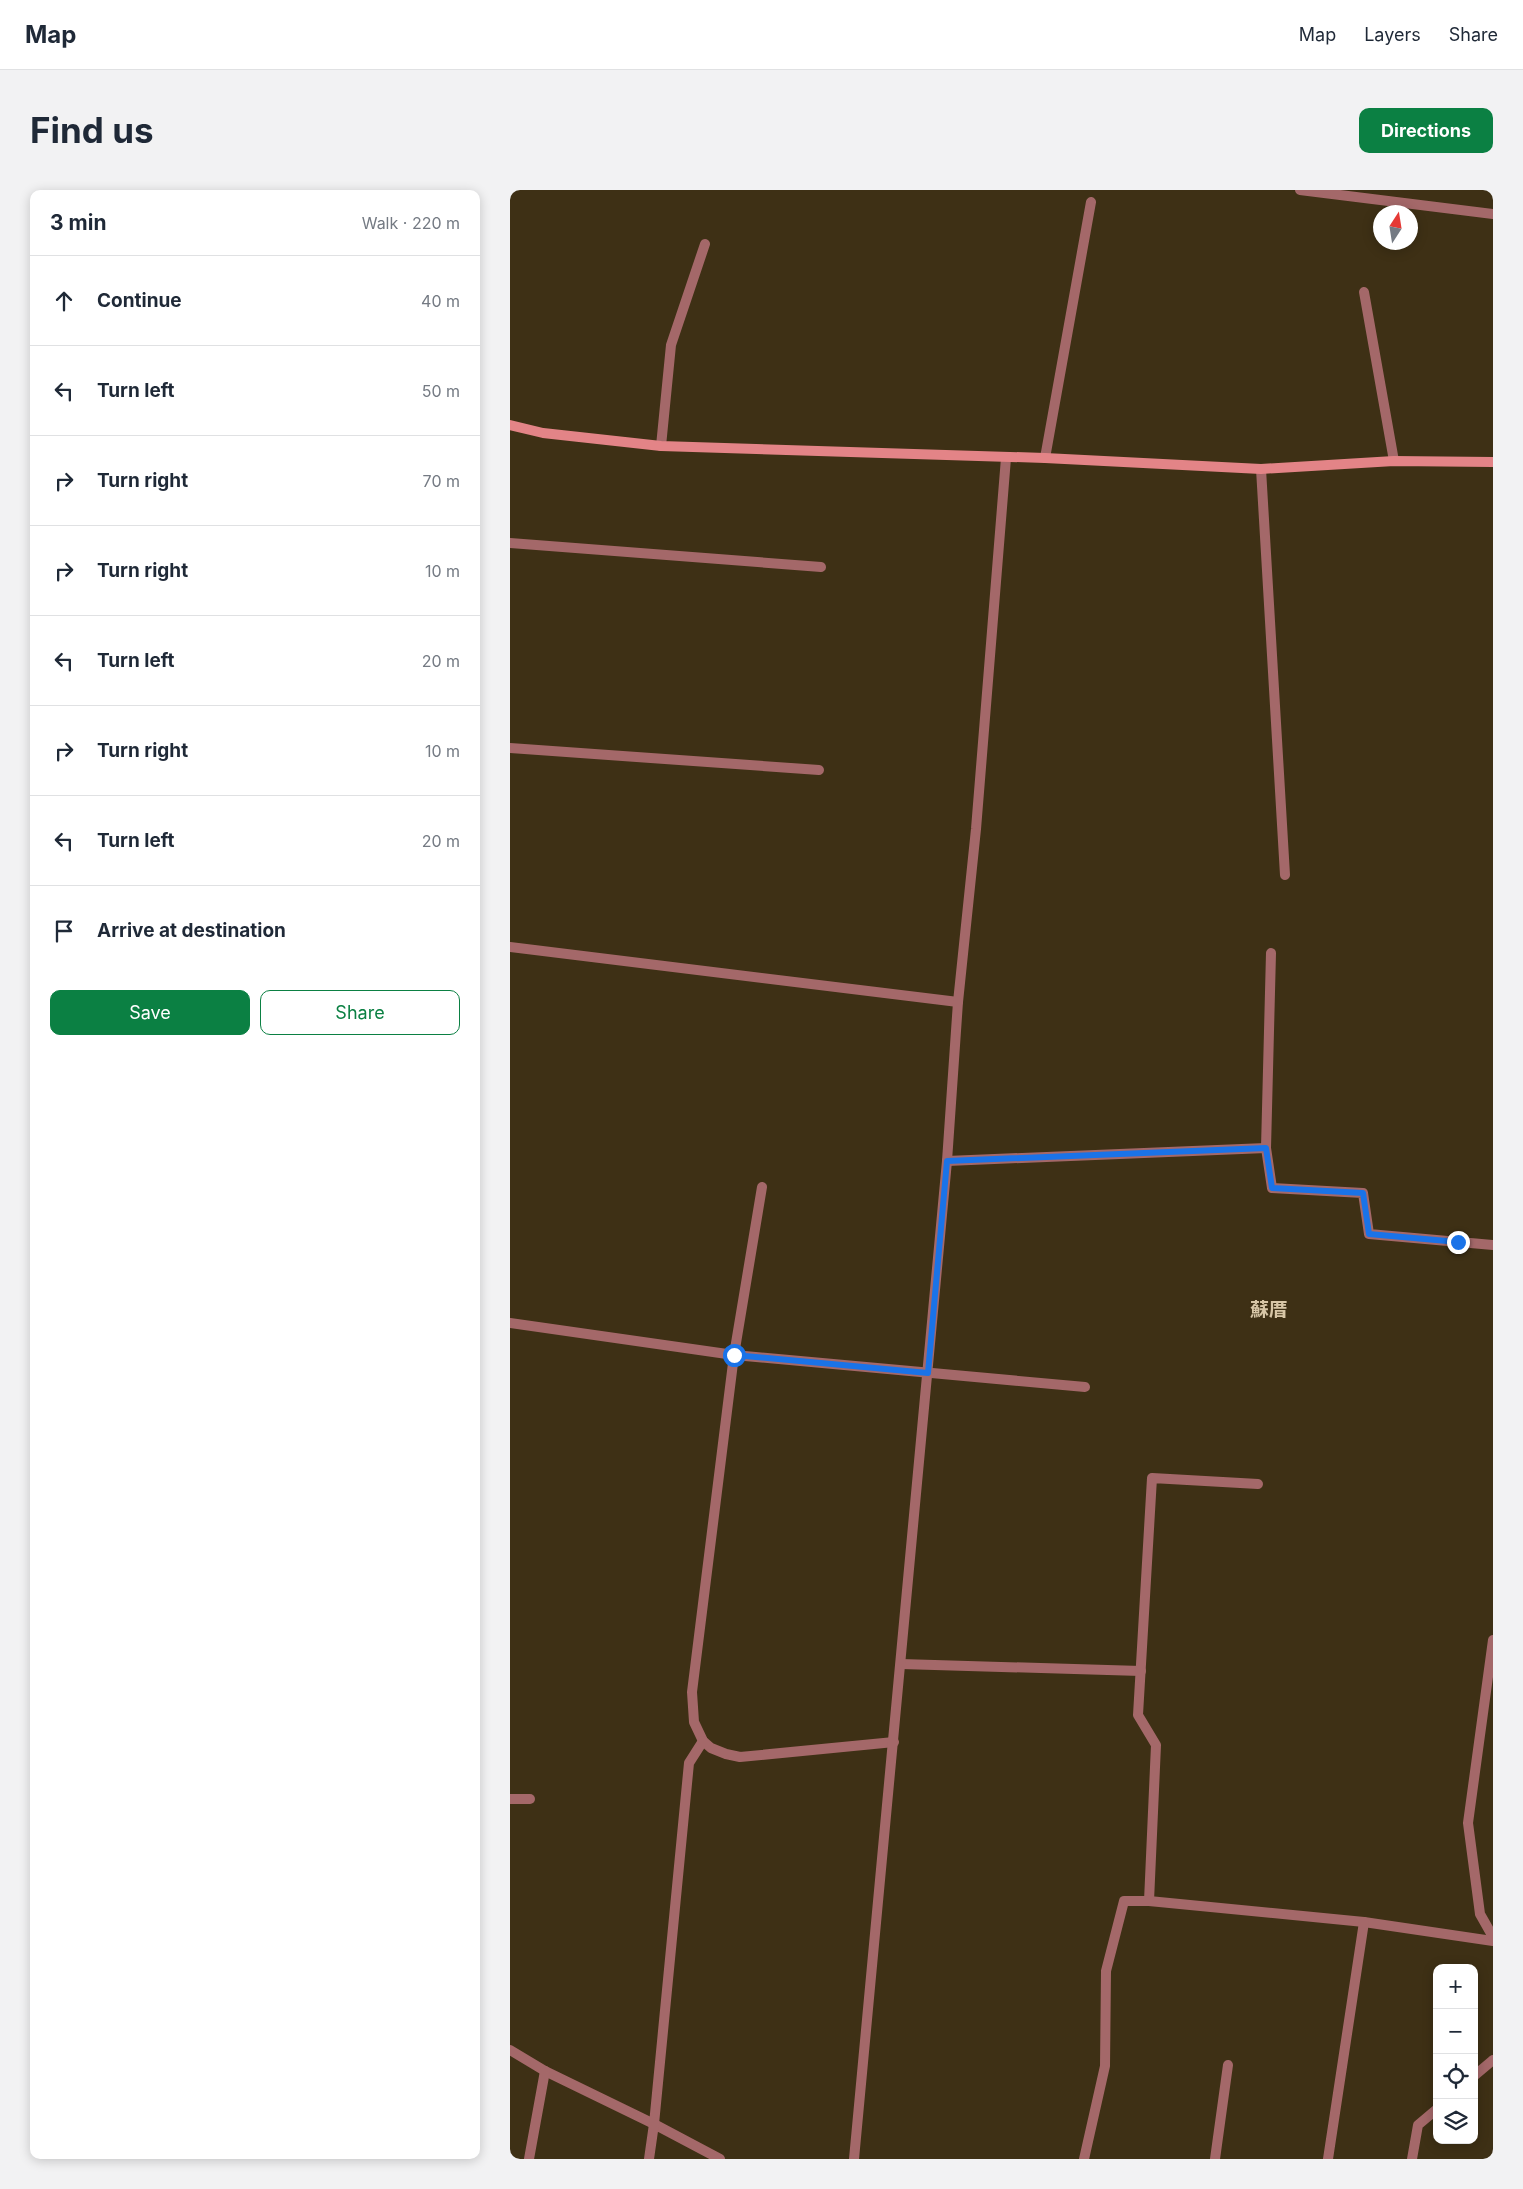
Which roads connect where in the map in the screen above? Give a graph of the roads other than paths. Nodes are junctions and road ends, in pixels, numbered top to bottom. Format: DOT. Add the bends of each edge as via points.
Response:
graph roads {
  1 [pos="1300,190"];
  2 [pos="1091,202"];
  3 [pos="1493,214"];
  4 [pos="705,244"];
  5 [pos="1364,292"];
  6 [pos="510,425"];
  7 [pos="661,446"];
  8 [pos="1006,458"];
  9 [pos="1045,458"];
  10 [pos="1394,461"];
  11 [pos="1493,462"];
  12 [pos="1261,470"];
  13 [pos="510,543"];
  14 [pos="821,567"];
  15 [pos="510,748"];
  16 [pos="819,770"];
  17 [pos="1285,875"];
  18 [pos="510,948"];
  19 [pos="1271,953"];
  20 [pos="958,1002"];
  21 [pos="1266,1148"];
  22 [pos="947,1161"];
  23 [pos="762,1187"];
  24 [pos="1493,1245"];
  25 [pos="510,1323"];
  26 [pos="734,1355"];
  27 [pos="928,1373"];
  28 [pos="1085,1387"];
  29 [pos="1258,1484"];
  30 [pos="1493,1640"];
  31 [pos="902,1664"];
  32 [pos="1141,1671"];
  33 [pos="703,1741"];
  34 [pos="894,1742"];
  35 [pos="510,1799"];
  36 [pos="530,1799"];
  37 [pos="1149,1900"];
  38 [pos="1364,1922"];
  39 [pos="1493,1937"];
  40 [pos="1493,1941"];
  41 [pos="510,2050"];
  42 [pos="1493,2060"];
  43 [pos="1228,2065"];
  44 [pos="544,2072"];
  45 [pos="1478,2073"];
  46 [pos="1433,2112"];
  47 [pos="654,2124"];
  48 [pos="529,2159"];
  49 [pos="649,2159"];
  50 [pos="720,2159"];
  51 [pos="854,2159"];
  52 [pos="1084,2159"];
  53 [pos="1215,2159"];
  54 [pos="1328,2159"];
  55 [pos="1412,2159"];
  1 -- 3 [label="street"];
  2 -- 9 [label="street"];
  4 -- 7 [label="street" via="671,345"];
  5 -- 10 [label="street"];
  6 -- 7 [label="street" via="543,433"];
  7 -- 8 [label="street"];
  8 -- 9 [label="street"];
  8 -- 20 [label="street" via="977,819"];
  9 -- 12 [label="street"];
  10 -- 11 [label="street"];
  10 -- 12 [label="street"];
  12 -- 17 [label="street"];
  13 -- 14 [label="street"];
  15 -- 16 [label="street"];
  18 -- 20 [label="street"];
  19 -- 21 [label="street"];
  20 -- 22 [label="street"];
  21 -- 22 [label="street"];
  21 -- 24 [label="street" via="1272,1188 1363,1193 1369,1234"];
  22 -- 27 [label="street"];
  23 -- 26 [label="street"];
  25 -- 26 [label="street"];
  26 -- 27 [label="street"];
  26 -- 33 [label="street" via="692,1692 694,1722"];
  27 -- 28 [label="street"];
  27 -- 31 [label="street"];
  29 -- 32 [label="street" via="1152,1478"];
  30 -- 39 [label="street" via="1468,1823 1480,1914"];
  31 -- 32 [label="street"];
  31 -- 34 [label="street"];
  32 -- 37 [label="street" via="1138,1715 1156,1745"];
  33 -- 34 [label="street" via="712,1748 740,1757"];
  33 -- 47 [label="street" via="689,1762"];
  34 -- 51 [label="street"];
  35 -- 36 [label="street"];
  37 -- 38 [label="street"];
  37 -- 52 [label="street" via="1124,1901 1106,1971 1105,2066"];
  38 -- 40 [label="street"];
  38 -- 54 [label="street"];
  41 -- 44 [label="street"];
  42 -- 45 [label="street"];
  43 -- 53 [label="street"];
  44 -- 47 [label="street"];
  44 -- 48 [label="street"];
  46 -- 55 [label="street" via="1418,2125"];
  47 -- 49 [label="street"];
  47 -- 50 [label="street"];
}
